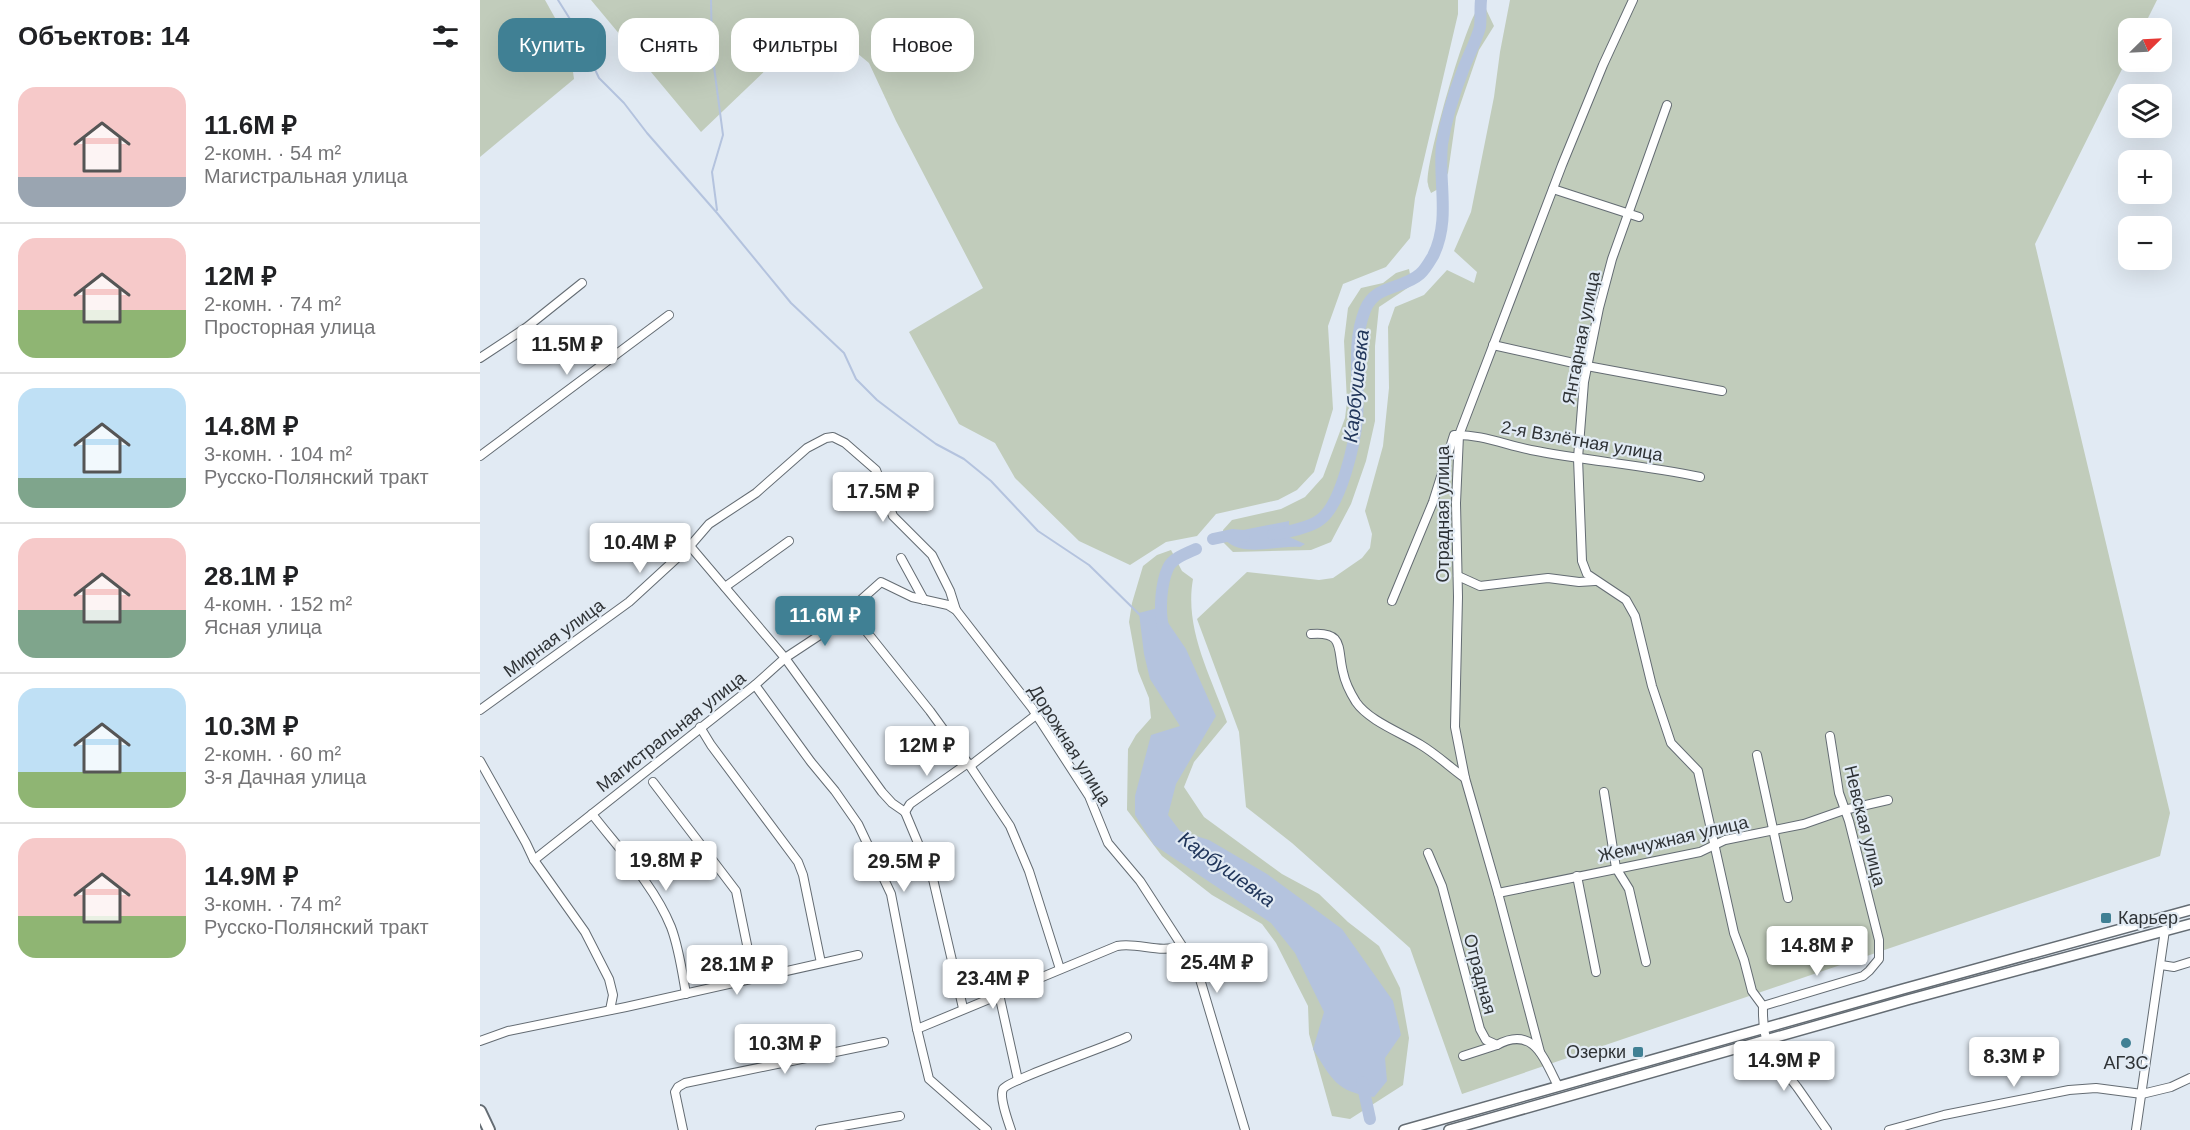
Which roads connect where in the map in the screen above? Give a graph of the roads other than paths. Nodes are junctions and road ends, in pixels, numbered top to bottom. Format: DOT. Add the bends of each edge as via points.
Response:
graph roads {
  1 [pos="1633,0"];
  2 [pos="1667,105"];
  3 [pos="1553,189"];
  4 [pos="1629,213"];
  5 [pos="1640,217"];
  6 [pos="582,283"];
  7 [pos="669,315"];
  8 [pos="1493,345"];
  9 [pos="480,358"];
  10 [pos="1587,366"];
  11 [pos="1722,391"];
  12 [pos="1459,435"];
  13 [pos="807,448"];
  14 [pos="480,456"];
  15 [pos="1578,458"];
  16 [pos="1700,477"];
  17 [pos="789,541"];
  18 [pos="690,546"];
  19 [pos="901,558"];
  20 [pos="1458,576"];
  21 [pos="1595,581"];
  22 [pos="725,587"];
  23 [pos="924,600"];
  24 [pos="1392,601"];
  25 [pos="957,610"];
  26 [pos="850,611"];
  27 [pos="1311,634"];
  28 [pos="784,658"];
  29 [pos="754,685"];
  30 [pos="480,710"];
  31 [pos="1036,715"];
  32 [pos="700,727"];
  33 [pos="1830,736"];
  34 [pos="1757,755"];
  35 [pos="480,761"];
  36 [pos="969,764"];
  37 [pos="1465,778"];
  38 [pos="653,782"];
  39 [pos="1604,792"];
  40 [pos="1888,800"];
  41 [pos="1845,810"];
  42 [pos="905,812"];
  43 [pos="592,814"];
  44 [pos="1774,830"];
  45 [pos="1714,845"];
  46 [pos="1428,853"];
  47 [pos="534,860"];
  48 [pos="1616,868"];
  49 [pos="1577,876"];
  50 [pos="1498,893"];
  51 [pos="1788,898"];
  52 [pos="2190,910"];
  53 [pos="2190,924"];
  54 [pos="2165,930"];
  55 [pos="1181,946"];
  56 [pos="858,955"];
  57 [pos="1646,962"];
  58 [pos="2190,962"];
  59 [pos="821,963"];
  60 [pos="2161,965"];
  61 [pos="1060,969"];
  62 [pos="1596,972"];
  63 [pos="754,979"];
  64 [pos="999,993"];
  65 [pos="686,994"];
  66 [pos="1763,1006"];
  67 [pos="963,1008"];
  68 [pos="610,1010"];
  69 [pos="1763,1028"];
  70 [pos="917,1029"];
  71 [pos="1127,1037"];
  72 [pos="1766,1040"];
  73 [pos="480,1041"];
  74 [pos="884,1042"];
  75 [pos="1497,1045"];
  76 [pos="1540,1052"];
  77 [pos="1463,1056"];
  78 [pos="2190,1078"];
  79 [pos="1018,1080"];
  80 [pos="1558,1086"];
  81 [pos="2142,1094"];
  82 [pos="480,1111"];
  83 [pos="900,1116"];
  84 [pos="489,1130"];
  85 [pos="683,1130"];
  86 [pos="820,1130"];
  87 [pos="987,1130"];
  88 [pos="1011,1130"];
  89 [pos="1245,1130"];
  90 [pos="1404,1130"];
  91 [pos="1449,1130"];
  92 [pos="1827,1130"];
  93 [pos="1889,1130"];
  94 [pos="2136,1130"];
  1 -- 3 [label="street, Отрадная улица"];
  2 -- 4 [label="street, Янтарная улица"];
  3 -- 4 [label="street"];
  3 -- 8 [label="street, Отрадная улица"];
  4 -- 5 [label="street"];
  4 -- 10 [label="street, Янтарная улица" via="1604,288"];
  6 -- 9 [label="street"];
  7 -- 14 [label="street"];
  8 -- 10 [label="street"];
  8 -- 12 [label="street, Отрадная улица"];
  10 -- 11 [label="street"];
  10 -- 15 [label="street, Янтарная улица"];
  12 -- 15 [label="street, 2-я Взлётная улица"];
  12 -- 20 [label="street, Отрадная улица"];
  12 -- 24 [label="street" via="1454,435 1433,502"];
  13 -- 18 [label="street, Мирная улица" via="756,493 709,524"];
  13 -- 25 [label="street, Дорожная улица" via="833,437 876,470 893,516 932,555"];
  15 -- 16 [label="street, 2-я Взлётная улица"];
  15 -- 21 [label="street, Янтарная улица" via="1582,561"];
  17 -- 22 [label="street"];
  18 -- 22 [label="street"];
  18 -- 30 [label="street, Мирная улица" via="629,602"];
  19 -- 23 [label="street"];
  20 -- 21 [label="street" via="1480,586 1548,578"];
  20 -- 37 [label="street, Отрадная улица" via="1455,727"];
  21 -- 45 [label="street" via="1626,600 1635,616 1671,742 1698,771"];
  22 -- 28 [label="street"];
  23 -- 25 [label="street"];
  23 -- 26 [label="street, Магистральная улица" via="881,582"];
  25 -- 31 [label="street, Дорожная улица"];
  26 -- 28 [label="street, Магистральная улица"];
  26 -- 36 [label="street"];
  27 -- 37 [label="street" via="1325,633 1336,640 1343,673 1357,703"];
  28 -- 29 [label="street, Магистральная улица"];
  28 -- 42 [label="street" via="882,792"];
  29 -- 32 [label="street, Магистральная улица"];
  29 -- 70 [label="street" via="858,825 884,878 891,894"];
  31 -- 36 [label="street"];
  31 -- 55 [label="street, Дорожная улица" via="1089,796 1108,843 1140,881"];
  32 -- 43 [label="street, Магистральная улица"];
  32 -- 59 [label="street" via="798,862"];
  33 -- 41 [label="street, Невская улица"];
  34 -- 44 [label="street"];
  35 -- 47 [label="street"];
  36 -- 42 [label="street" via="910,804"];
  36 -- 61 [label="street" via="1021,847"];
  37 -- 50 [label="street, Отрадная улица"];
  38 -- 63 [label="street" via="736,891"];
  39 -- 48 [label="street"];
  40 -- 41 [label="street, Жемчужная улица"];
  41 -- 44 [label="street, Жемчужная улица"];
  41 -- 66 [label="street, Невская улица" via="1879,940 1879,959 1869,972 1853,981"];
  42 -- 67 [label="street" via="933,879"];
  43 -- 47 [label="street, Магистральная улица"];
  43 -- 65 [label="street" via="663,912 680,957"];
  44 -- 45 [label="street, Жемчужная улица"];
  44 -- 51 [label="street"];
  45 -- 48 [label="street, Жемчужная улица" via="1700,852"];
  45 -- 66 [label="street" via="1734,933 1752,991"];
  46 -- 75 [label="street, Отрадная" via="1442,886 1480,1029 1486,1040"];
  47 -- 68 [label="street" via="585,932 605,971 613,995"];
  48 -- 49 [label="street, Жемчужная улица"];
  48 -- 57 [label="street" via="1629,889"];
  49 -- 50 [label="street, Жемчужная улица"];
  49 -- 62 [label="street"];
  50 -- 76 [label="street, Отрадная улица"];
  52 -- 69 [label="main road"];
  53 -- 54 [label="main road"];
  54 -- 60 [label="street"];
  54 -- 72 [label="main road"];
  55 -- 61 [label="street" via="1160,950 1117,946"];
  55 -- 89 [label="street, Дорожная улица" via="1197,969"];
  56 -- 59 [label="street"];
  58 -- 60 [label="street" via="2174,967"];
  59 -- 63 [label="street"];
  60 -- 81 [label="street"];
  61 -- 64 [label="street"];
  63 -- 65 [label="street"];
  64 -- 67 [label="street"];
  64 -- 79 [label="street"];
  65 -- 68 [label="street"];
  66 -- 69 [label="street"];
  67 -- 70 [label="street"];
  68 -- 73 [label="street" via="508,1031"];
  69 -- 72 [label="street"];
  69 -- 80 [label="main road"];
  70 -- 87 [label="street" via="929,1079"];
  71 -- 79 [label="street"];
  72 -- 91 [label="main road"];
  72 -- 92 [label="street" via="1776,1063"];
  74 -- 85 [label="street" via="685,1083 675,1092"];
  75 -- 76 [label="street" via="1519,1038"];
  75 -- 77 [label="street"];
  76 -- 80 [label="street"];
  78 -- 81 [label="street"];
  79 -- 88 [label="street" via="1009,1083 1002,1096"];
  80 -- 90 [label="main road"];
  81 -- 93 [label="street" via="2096,1088 2069,1090"];
  81 -- 94 [label="street"];
  82 -- 84 [label="highway"];
  83 -- 86 [label="street"];
}
